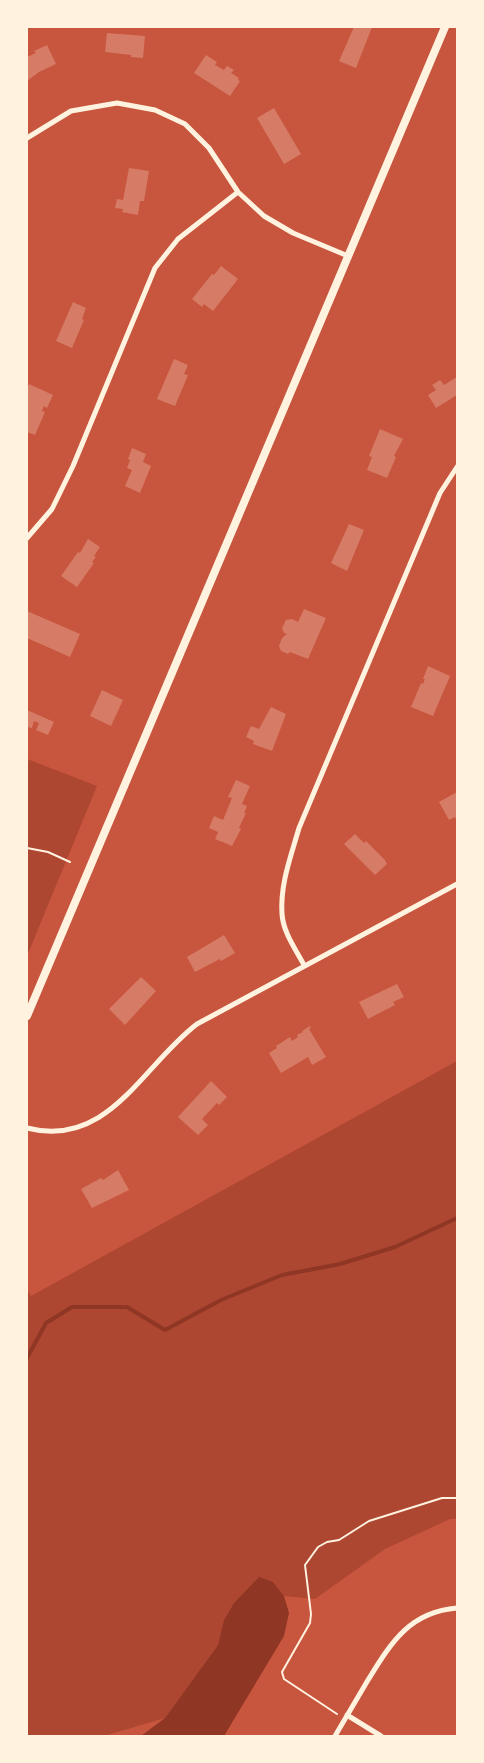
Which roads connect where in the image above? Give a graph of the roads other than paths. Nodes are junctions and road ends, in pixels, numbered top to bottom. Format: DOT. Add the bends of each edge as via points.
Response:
graph roads {
  1 [pos="445,27"];
  2 [pos="27,138"];
  3 [pos="238,192"];
  4 [pos="348,256"];
  5 [pos="457,467"];
  6 [pos="27,538"];
  7 [pos="457,884"];
  8 [pos="304,965"];
  9 [pos="27,1016"];
  10 [pos="27,1128"];
  11 [pos="457,1608"];
  12 [pos="346,1717"];
  13 [pos="335,1736"];
  14 [pos="381,1736"];
  1 -- 4 [label="main road"];
  2 -- 3 [label="street" via="71,111 117,103 156,110 185,124 209,148"];
  3 -- 4 [label="street" via="264,216"];
  3 -- 6 [label="street" via="178,239 155,268 73,466 52,509"];
  4 -- 9 [label="main road"];
  5 -- 8 [label="street" via="440,493 299,828 284,876 282,915"];
  7 -- 8 [label="street"];
  8 -- 10 [label="street" via="182,1035 113,1108 92,1123 64,1132"];
  11 -- 12 [label="street" via="425,1616 391,1642"];
  12 -- 13 [label="street"];
  12 -- 14 [label="street"];
}
